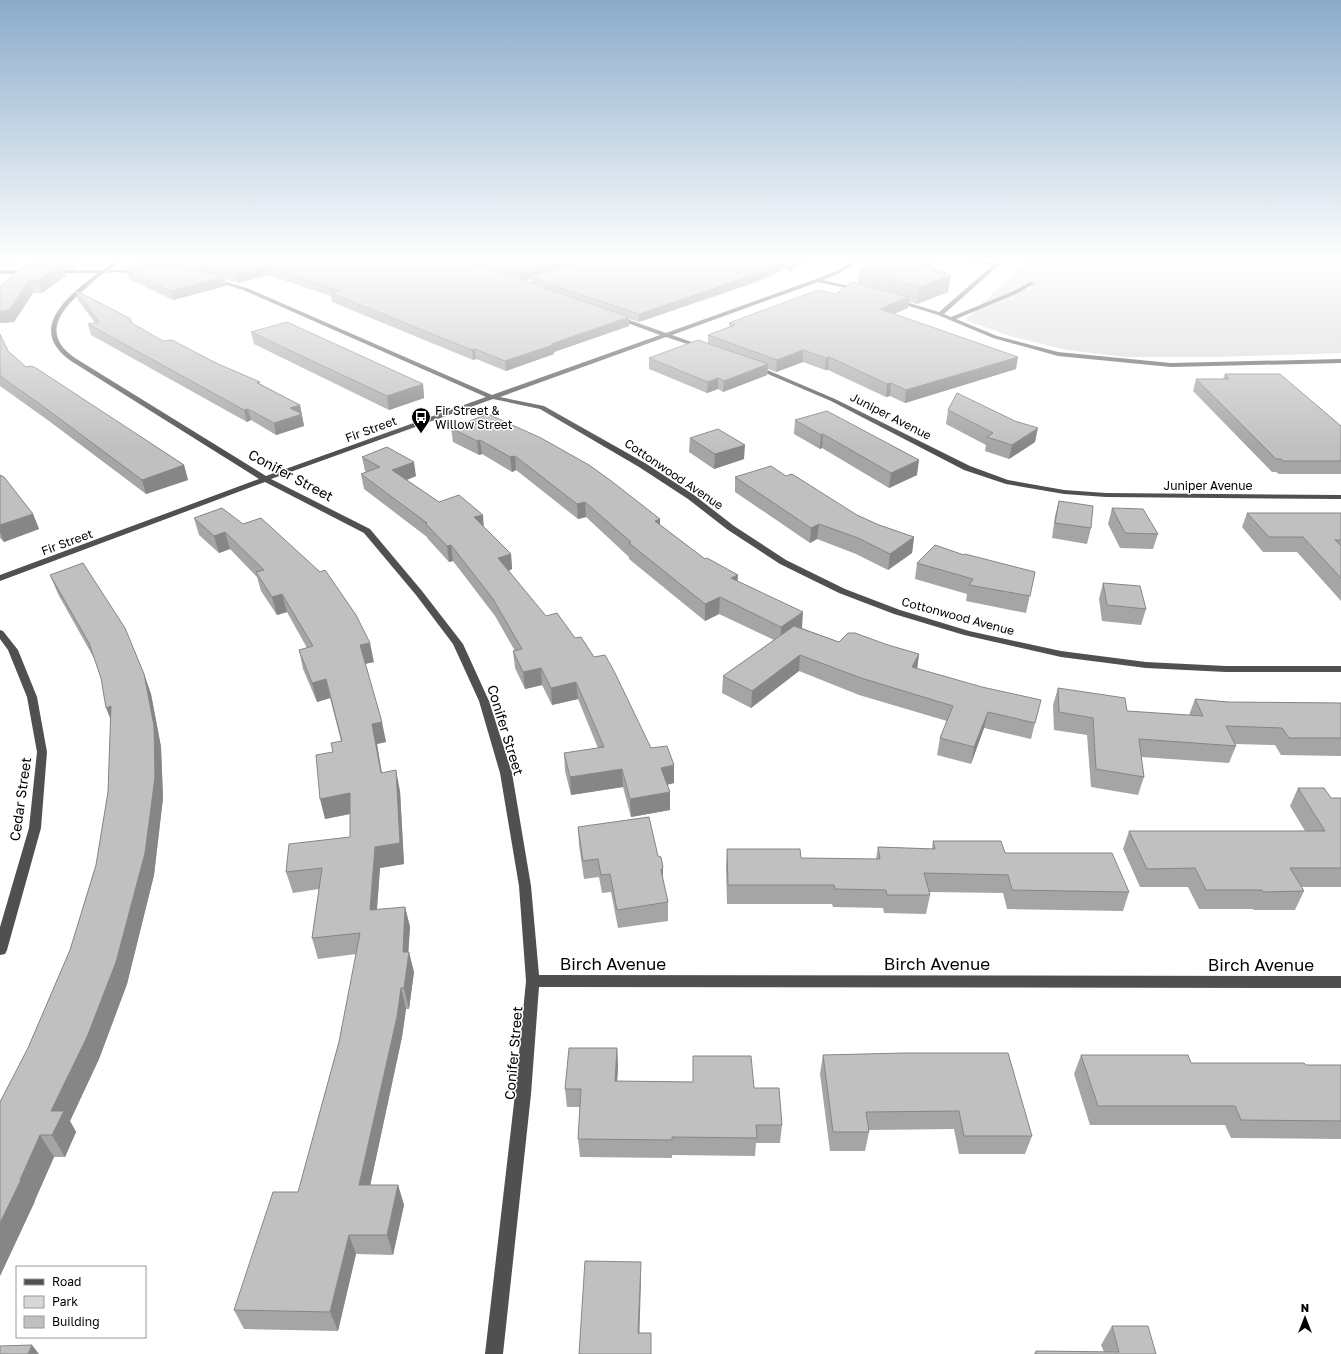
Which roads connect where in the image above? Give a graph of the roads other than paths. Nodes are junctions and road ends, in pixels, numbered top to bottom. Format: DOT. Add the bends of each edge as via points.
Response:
graph roads {
  1 [pos="56,322"];
  2 [pos="321,322"];
  3 [pos="632,322"];
  4 [pos="699,322"];
  5 [pos="959,322"];
  6 [pos="666,334"];
  7 [pos="709,350"];
  8 [pos="1341,361"];
  9 [pos="752,365"];
  10 [pos="491,397"];
  11 [pos="265,480"];
  12 [pos="1341,497"];
  13 [pos="0,578"];
  14 [pos="0,633"];
  15 [pos="1341,669"];
  16 [pos="0,950"];
  17 [pos="533,981"];
  18 [pos="1341,982"];
  19 [pos="494,1354"];
  1 -- 11 [label="street, Conifer Street" via="54,338 67,355"];
  2 -- 10 [label="street, Cottonwood Avenue"];
  3 -- 6 [label="street"];
  4 -- 6 [label="street, Fir Street"];
  5 -- 8 [label="street" via="995,337 1058,354 1171,365"];
  6 -- 7 [label="street"];
  6 -- 10 [label="street, Fir Street"];
  9 -- 12 [label="street, Juniper Avenue" via="833,400 967,468 1006,482 1064,492 1106,495"];
  10 -- 11 [label="street, Fir Street"];
  10 -- 15 [label="street, Cottonwood Avenue" via="542,408 642,465 783,562 842,591 897,612 967,633 1061,654 1146,665 1226,669"];
  11 -- 13 [label="street, Fir Street"];
  11 -- 17 [label="street, Conifer Street" via="367,531 458,644 484,701 506,773 525,886"];
  14 -- 16 [label="street, Cedar Street" via="13,650 32,696 42,752 35,828"];
  17 -- 18 [label="street, Birch Avenue"];
  17 -- 19 [label="street, Conifer Street"];
}
